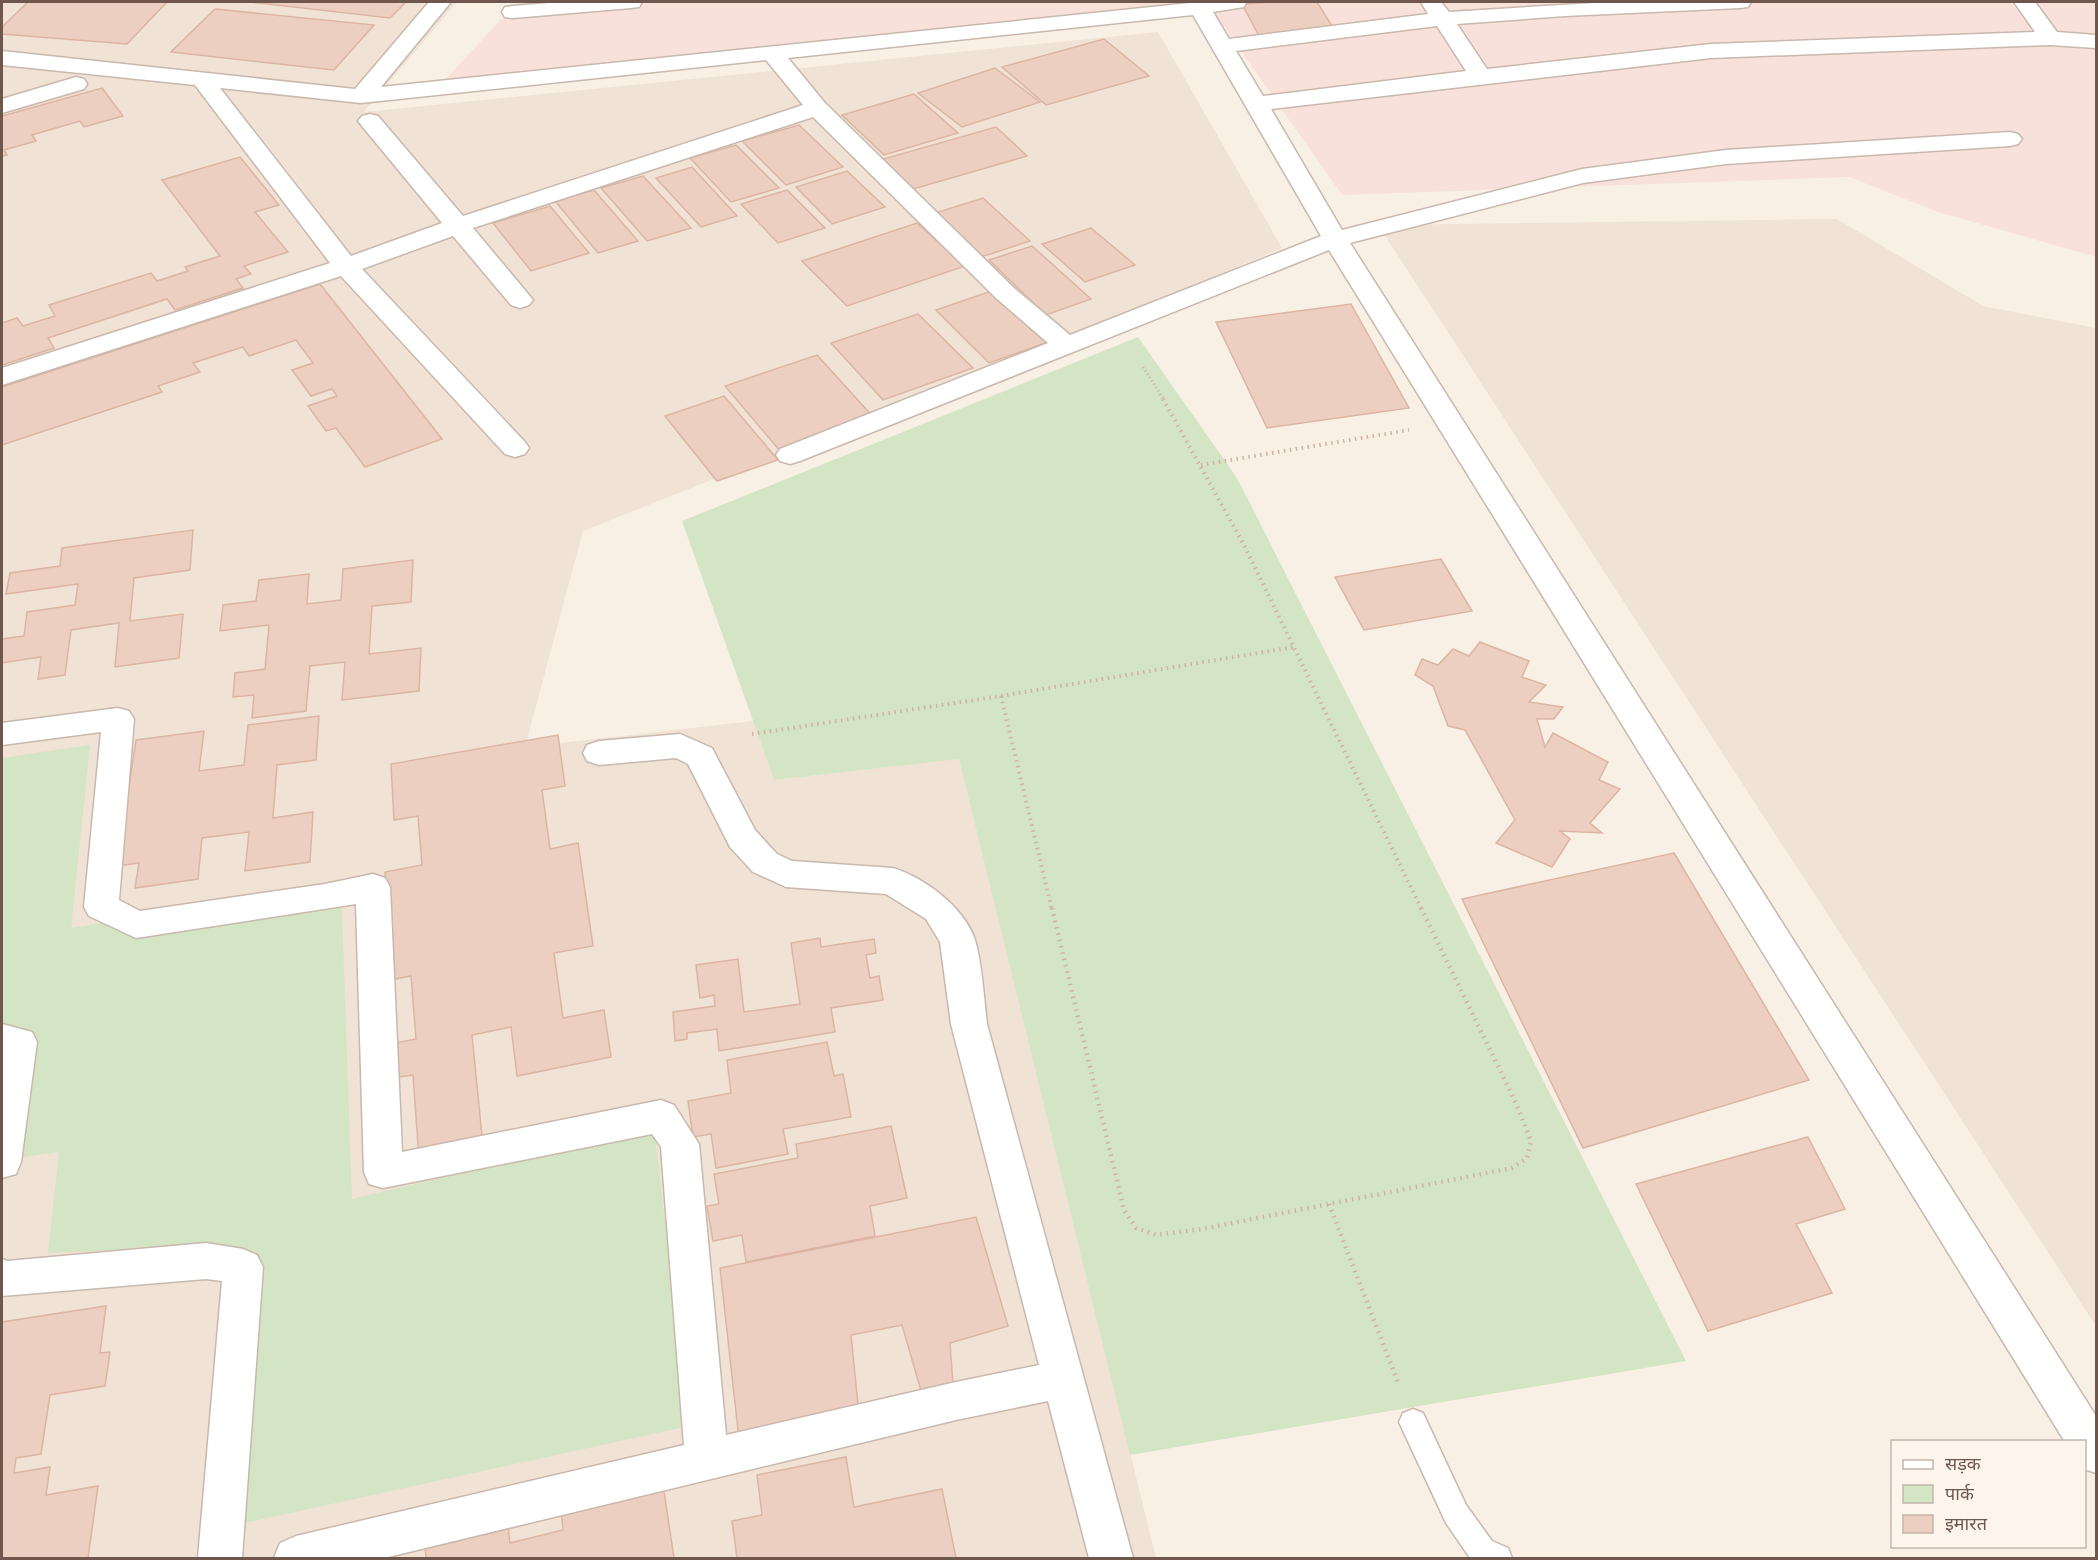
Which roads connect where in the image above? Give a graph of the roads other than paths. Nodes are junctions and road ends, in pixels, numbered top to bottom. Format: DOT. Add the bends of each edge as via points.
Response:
graph roads {
  1 [pos="440,2"];
  2 [pos="631,2"];
  3 [pos="1236,2"];
  4 [pos="1740,2"];
  5 [pos="2024,2"];
  6 [pos="1676,3"];
  7 [pos="1140,8"];
  8 [pos="1200,8"];
  9 [pos="1437,10"];
  10 [pos="513,12"];
  11 [pos="2049,38"];
  12 [pos="2097,41"];
  13 [pos="1223,46"];
  14 [pos="1711,51"];
  15 [pos="772,53"];
  16 [pos="2,58"];
  17 [pos="1481,76"];
  18 [pos="203,81"];
  19 [pos="76,84"];
  20 [pos="1256,104"];
  21 [pos="2,106"];
  22 [pos="365,108"];
  23 [pos="817,108"];
  24 [pos="2010,139"];
  25 [pos="459,225"];
  26 [pos="1335,239"];
  27 [pos="346,266"];
  28 [pos="520,300"];
  29 [pos="1066,345"];
  30 [pos="2,377"];
  31 [pos="515,448"];
  32 [pos="790,455"];
  33 [pos="2,734"];
  34 [pos="599,753"];
  35 [pos="2,1039"];
  36 [pos="2,1162"];
  37 [pos="2,1277"];
  38 [pos="1064,1379"];
  39 [pos="1413,1422"];
  40 [pos="2097,1453"];
  41 [pos="707,1460"];
  42 [pos="220,1558"];
  43 [pos="296,1558"];
  44 [pos="1112,1558"];
  45 [pos="1498,1558"];
  1 -- 22 [label="street"];
  2 -- 10 [label="street"];
  3 -- 8 [label="street"];
  4 -- 6 [label="street"];
  5 -- 11 [label="street"];
  6 -- 9 [label="street" via="1565,10"];
  6 -- 14 [label="street"];
  7 -- 8 [label="street"];
  7 -- 15 [label="street"];
  8 -- 13 [label="street"];
  9 -- 13 [label="street"];
  9 -- 17 [label="street"];
  11 -- 12 [label="street"];
  11 -- 14 [label="street"];
  13 -- 20 [label="street"];
  14 -- 17 [label="street"];
  15 -- 22 [label="street"];
  15 -- 23 [label="street"];
  16 -- 18 [label="street"];
  17 -- 20 [label="street"];
  18 -- 22 [label="street"];
  18 -- 27 [label="street"];
  19 -- 21 [label="street"];
  20 -- 26 [label="street"];
  22 -- 25 [label="street"];
  23 -- 25 [label="street"];
  23 -- 29 [label="street" via="1005,293"];
  24 -- 26 [label="street" via="1726,157 1582,176"];
  25 -- 27 [label="street"];
  25 -- 28 [label="street"];
  26 -- 29 [label="street"];
  26 -- 40 [label="street"];
  27 -- 30 [label="street"];
  27 -- 31 [label="street"];
  29 -- 32 [label="street"];
  33 -- 41 [label="street" via="118,719 101,907 136,926 373,887 383,1172 661,1116 680,1144"];
  34 -- 38 [label="street" via="680,746 700,756 742,838 765,863 786,874 893,881 939,910 957,940 969,1024"];
  35 -- 36 [label="street" via="19,1042"];
  37 -- 42 [label="street" via="206,1261 243,1267"];
  38 -- 41 [label="street"];
  38 -- 44 [label="street"];
  39 -- 45 [label="lane" via="1456,1514 1482,1551"];
  41 -- 43 [label="street"];
}
